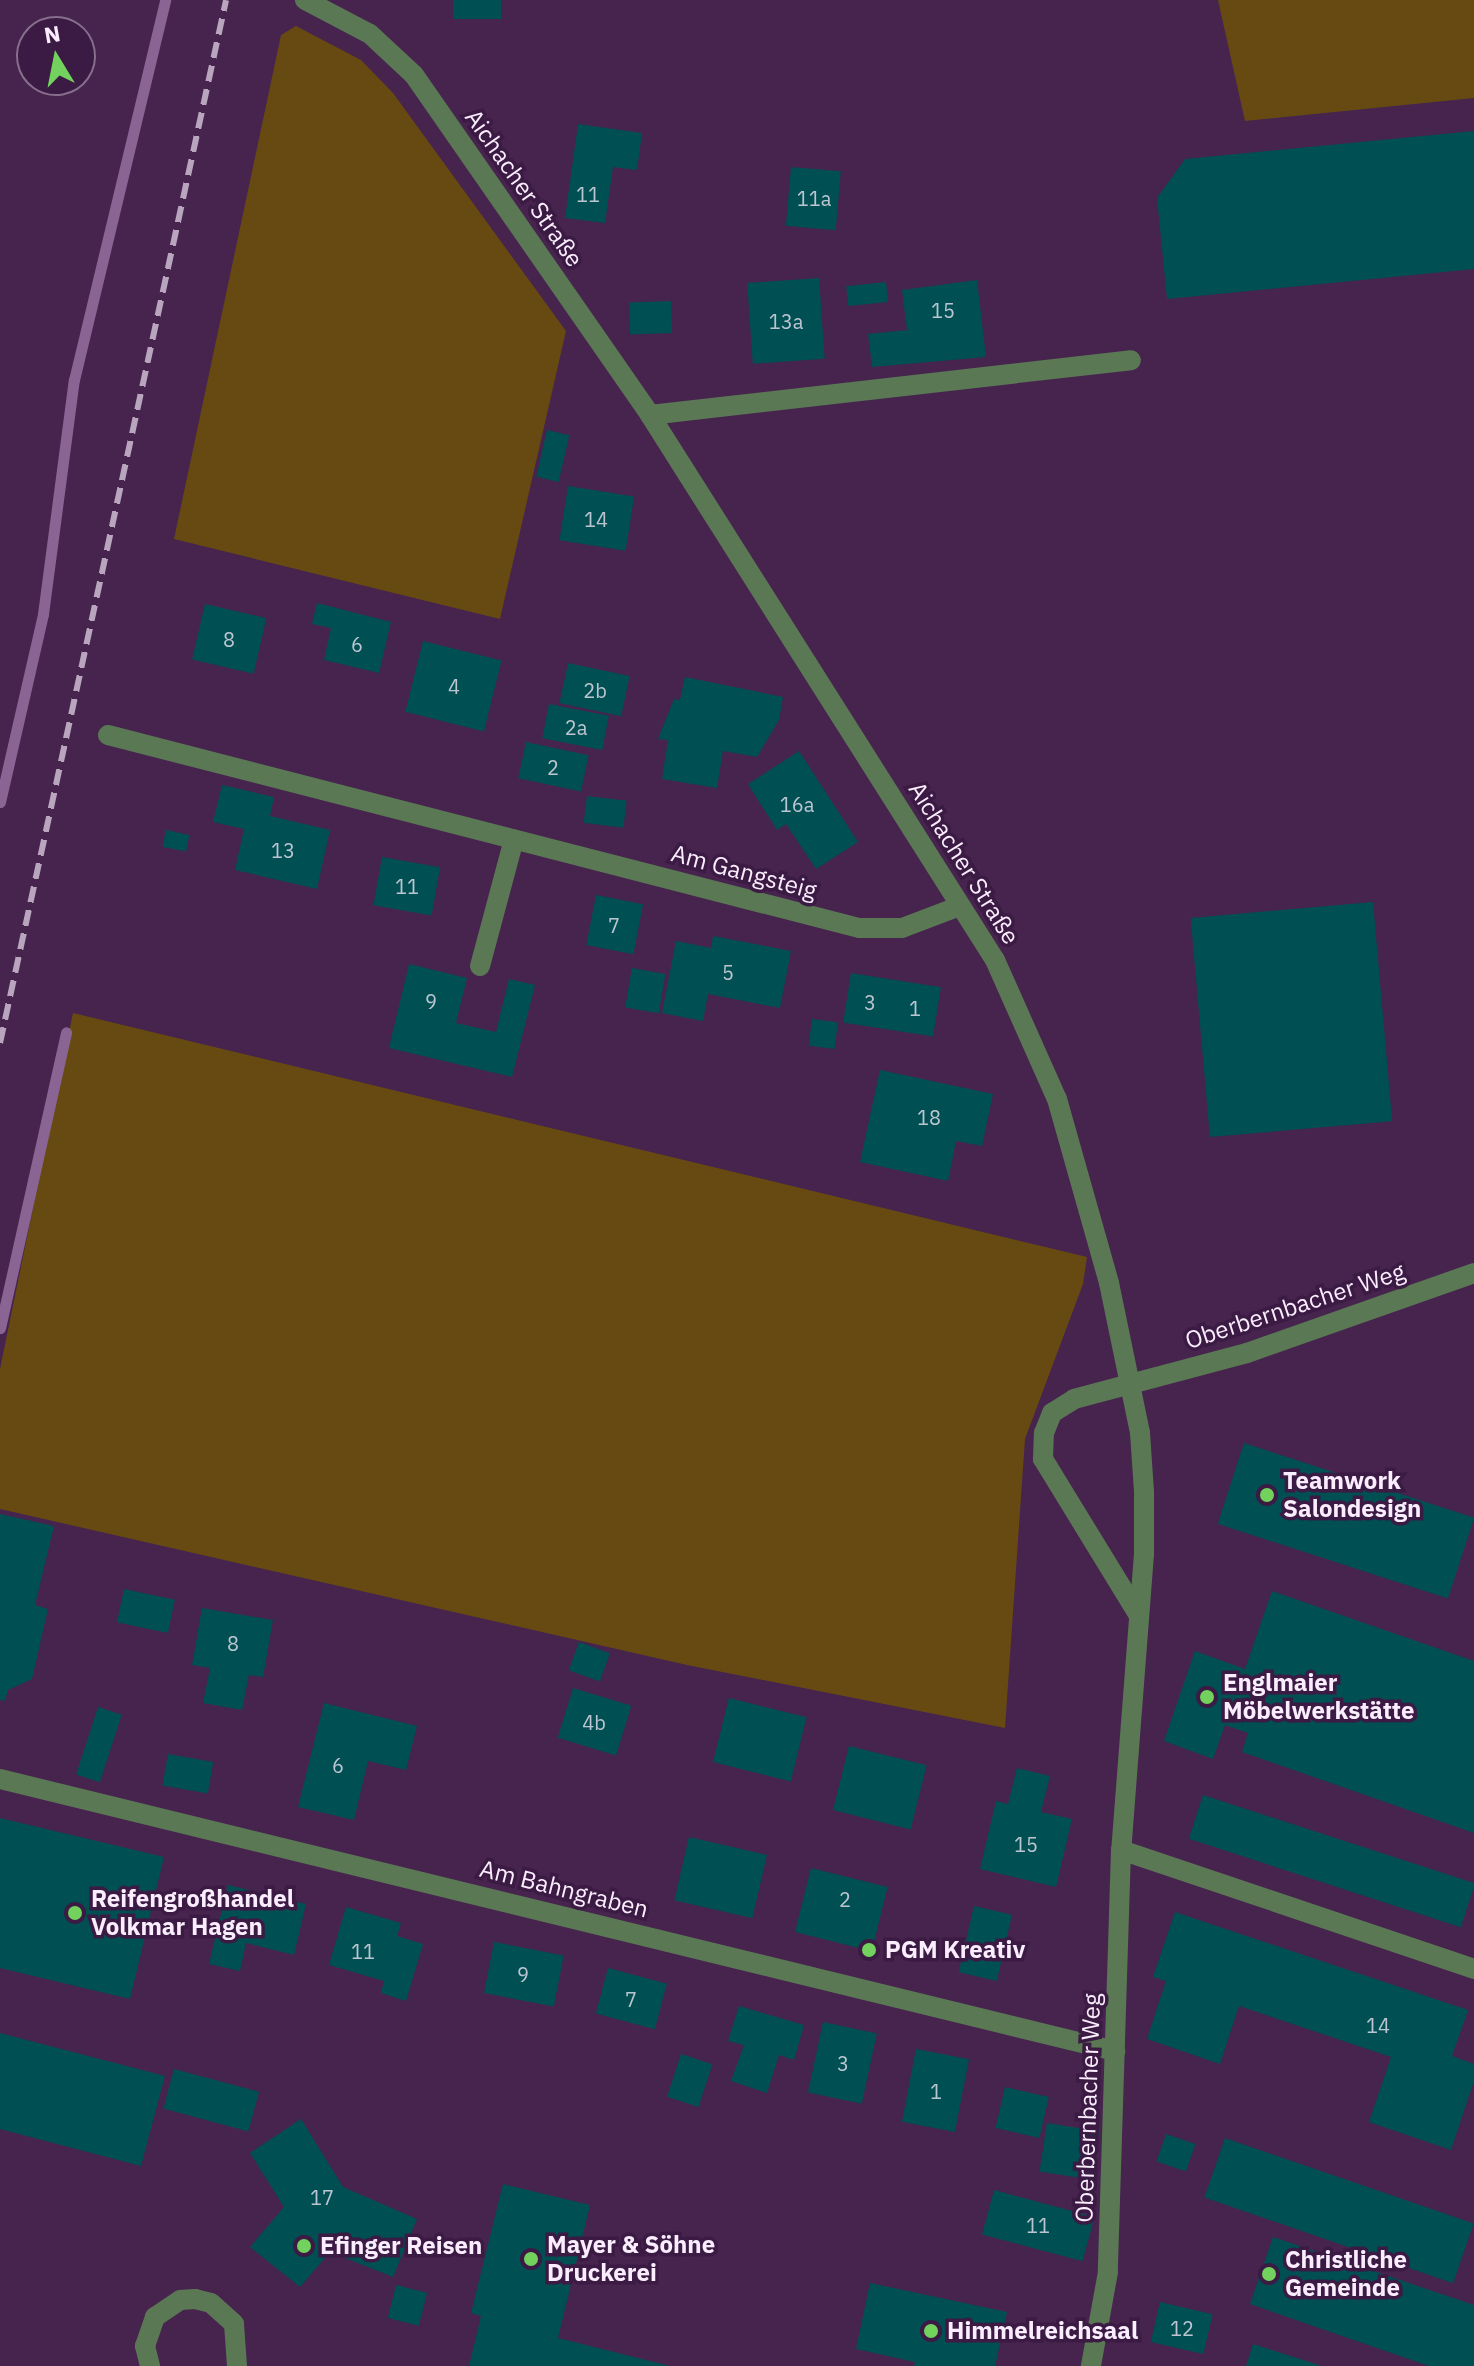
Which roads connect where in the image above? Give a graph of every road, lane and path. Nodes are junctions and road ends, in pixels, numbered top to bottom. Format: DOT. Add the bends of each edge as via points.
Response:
graph roads {
  1 [pos="305,0"];
  2 [pos="335,6"];
  3 [pos="1131,360"];
  4 [pos="650,415"];
  5 [pos="108,735"];
  6 [pos="514,839"];
  7 [pos="960,906"];
  8 [pos="480,966"];
  9 [pos="1474,1273"];
  10 [pos="1131,1384"];
  11 [pos="1138,1614"];
  12 [pos="0,1779"];
  13 [pos="1121,1850"];
  14 [pos="1474,1969"];
  15 [pos="1115,2051"];
  16 [pos="150,2366"];
  17 [pos="237,2366"];
  18 [pos="1091,2366"];
  1 -- 2 [label="street, Aichacher Straße"];
  2 -- 4 [label="street, Aichacher Straße" via="414,75"];
  3 -- 4 [label="street"];
  4 -- 7 [label="street, Aichacher Straße"];
  5 -- 6 [label="street, Am Gangsteig"];
  6 -- 7 [label="street, Am Gangsteig" via="859,928 902,928"];
  6 -- 8 [label="street"];
  7 -- 10 [label="street, Aichacher Straße" via="995,960 1054,1090 1085,1183"];
  9 -- 10 [label="street, Oberbernbacher Weg" via="1247,1353"];
  10 -- 11 [label="street, Oberbernbacher Weg" via="1144,1492"];
  10 -- 11 [label="street, Oberbernbacher Weg" via="1074,1399 1052,1413 1044,1433 1043,1459"];
  11 -- 13 [label="street, Oberbernbacher Weg"];
  12 -- 15 [label="street, Am Bahngraben"];
  13 -- 14 [label="street"];
  13 -- 15 [label="street, Oberbernbacher Weg"];
  15 -- 18 [label="street, Oberbernbacher Weg" via="1108,2272"];
  16 -- 17 [label="street" via="145,2346 155,2317 180,2300 195,2299 211,2303 234,2324"];
}
